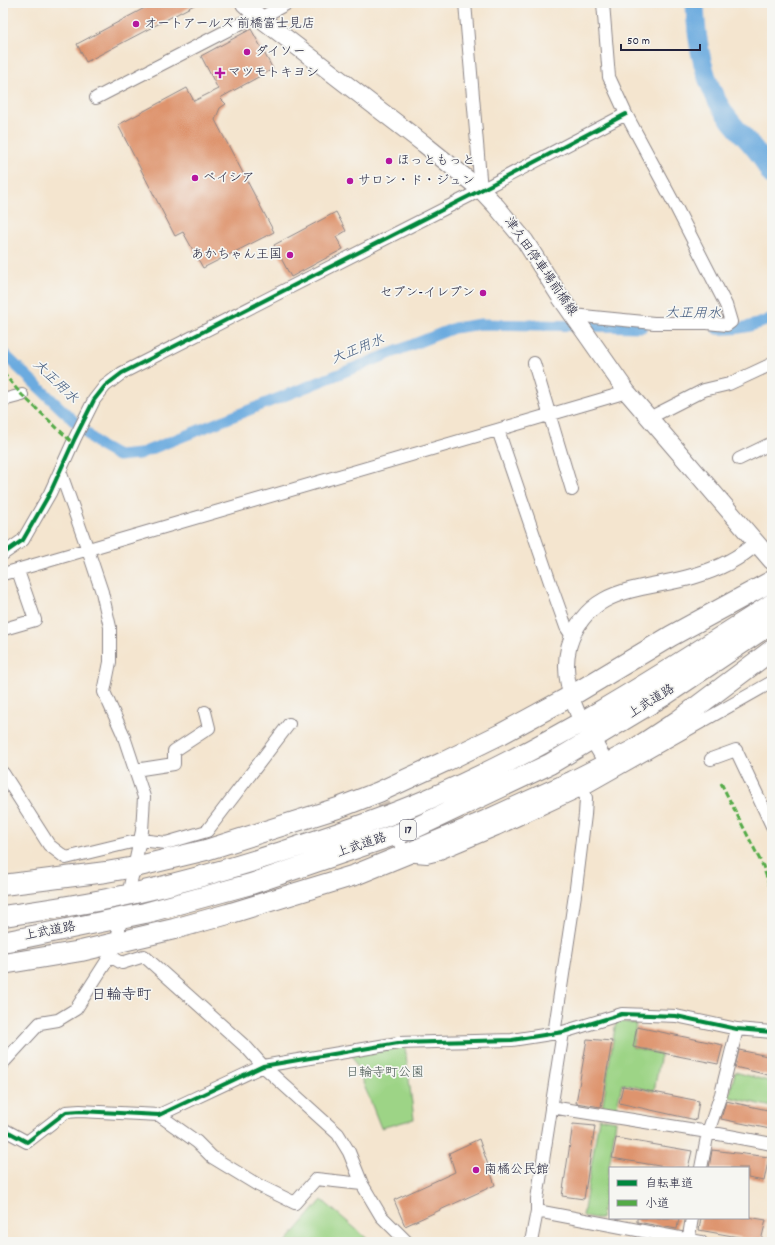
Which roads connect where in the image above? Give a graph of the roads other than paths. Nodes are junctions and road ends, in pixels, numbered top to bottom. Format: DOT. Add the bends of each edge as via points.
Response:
graph roads {
  1 [pos="244,3"];
  2 [pos="288,3"];
  3 [pos="465,3"];
  4 [pos="603,3"];
  5 [pos="258,17"];
  6 [pos="96,98"];
  7 [pos="626,114"];
  8 [pos="481,190"];
  9 [pos="574,316"];
  10 [pos="534,363"];
  11 [pos="772,364"];
  12 [pos="627,392"];
  13 [pos="22,395"];
  14 [pos="3,400"];
  15 [pos="549,415"];
  16 [pos="649,418"];
  17 [pos="498,430"];
  18 [pos="772,444"];
  19 [pos="739,459"];
  20 [pos="60,471"];
  21 [pos="572,490"];
  22 [pos="756,543"];
  23 [pos="88,550"];
  24 [pos="3,554"];
  25 [pos="772,561"];
  26 [pos="18,571"];
  27 [pos="3,574"];
  28 [pos="771,582"];
  29 [pos="772,604"];
  30 [pos="772,622"];
  31 [pos="4,629"];
  32 [pos="572,636"];
  33 [pos="772,650"];
  34 [pos="772,682"];
  35 [pos="574,705"];
  36 [pos="205,712"];
  37 [pos="289,724"];
  38 [pos="594,742"];
  39 [pos="711,759"];
  40 [pos="607,764"];
  41 [pos="135,770"];
  42 [pos="3,773"];
  43 [pos="583,790"];
  44 [pos="772,826"];
  45 [pos="140,840"];
  46 [pos="401,846"];
  47 [pos="135,867"];
  48 [pos="3,885"];
  49 [pos="130,886"];
  50 [pos="3,916"];
  51 [pos="121,920"];
  52 [pos="3,942"];
  53 [pos="113,950"];
  54 [pos="3,964"];
  55 [pos="737,1029"];
  56 [pos="772,1032"];
  57 [pos="558,1033"];
  58 [pos="3,1063"];
  59 [pos="263,1066"];
  60 [pos="551,1107"];
  61 [pos="159,1115"];
  62 [pos="3,1129"];
  63 [pos="708,1132"];
  64 [pos="772,1144"];
  65 [pos="701,1167"];
  66 [pos="362,1184"];
  67 [pos="537,1211"];
  68 [pos="692,1219"];
  69 [pos="688,1241"];
  70 [pos="407,1242"];
  71 [pos="531,1242"];
  72 [pos="701,1242"];
  1 -- 5 [label="main road, 津久田停車場前橋線"];
  2 -- 5 [label="street"];
  3 -- 8 [label="street"];
  4 -- 7 [label="street" via="609,77"];
  5 -- 6 [label="street"];
  5 -- 8 [label="main road, 津久田停車場前橋線"];
  7 -- 8 [label="street"];
  7 -- 9 [label="street" via="726,305 731,322 728,325 654,323"];
  8 -- 9 [label="main road, 津久田停車場前橋線" via="525,241"];
  8 -- 20 [label="street" via="122,373 105,386 94,400"];
  9 -- 12 [label="main road, 津久田停車場前橋線"];
  10 -- 15 [label="street"];
  11 -- 16 [label="street" via="729,384 704,390"];
  12 -- 15 [label="street"];
  12 -- 16 [label="main road, 津久田停車場前橋線"];
  13 -- 14 [label="street"];
  15 -- 17 [label="street"];
  15 -- 21 [label="street"];
  16 -- 22 [label="main road, 津久田停車場前橋線"];
  17 -- 23 [label="street"];
  17 -- 32 [label="street" via="566,627"];
  18 -- 19 [label="street"];
  20 -- 23 [label="street"];
  20 -- 24 [label="street" via="23,540"];
  22 -- 25 [label="main road, 津久田停車場前橋線"];
  22 -- 32 [label="street" via="738,558 707,572 635,588 601,602 577,626"];
  23 -- 26 [label="street"];
  23 -- 41 [label="street" via="110,627 110,662 104,692 123,734"];
  26 -- 27 [label="street"];
  26 -- 31 [label="street" via="36,620"];
  28 -- 35 [label="highway" via="671,636"];
  29 -- 50 [label="highway, 上武道路 / 17" via="651,681 560,734 425,801 244,865 128,894"];
  30 -- 52 [label="highway, 上武道路 / 17" via="665,695 550,764 415,828 251,884 145,913"];
  32 -- 35 [label="street" via="566,663"];
  33 -- 40 [label="highway, 17" via="679,720"];
  34 -- 43 [label="street"];
  35 -- 47 [label="highway" via="501,734 381,798 338,808 206,850"];
  36 -- 41 [label="street" via="209,728 174,751 174,764"];
  37 -- 45 [label="street" via="208,831 166,843"];
  38 -- 40 [label="street"];
  39 -- 44 [label="street" via="736,750"];
  40 -- 46 [label="highway, 17" via="490,819"];
  41 -- 45 [label="street" via="144,797"];
  42 -- 45 [label="street" via="49,845 66,858"];
  43 -- 46 [label="street" via="435,855 427,857"];
  43 -- 57 [label="street" via="586,798 585,815"];
  45 -- 47 [label="street"];
  46 -- 53 [label="highway, 17" via="354,875"];
  47 -- 48 [label="highway"];
  47 -- 49 [label="street"];
  51 -- 53 [label="street"];
  53 -- 54 [label="highway, 17" via="81,951"];
  53 -- 58 [label="street" via="76,1009 58,1020 40,1023"];
  53 -- 59 [label="street" via="122,963 144,956 247,1048"];
  55 -- 56 [label="street"];
  55 -- 57 [label="street" via="676,1016 622,1014"];
  55 -- 63 [label="street" via="721,1094"];
  57 -- 59 [label="street" via="512,1040 398,1042"];
  57 -- 60 [label="street"];
  59 -- 61 [label="street"];
  59 -- 66 [label="street" via="338,1134 349,1152"];
  60 -- 63 [label="street"];
  60 -- 67 [label="street" via="536,1199"];
  61 -- 62 [label="street" via="66,1112 27,1142"];
  61 -- 66 [label="street" via="197,1142 212,1157 294,1203 316,1179"];
  63 -- 64 [label="street"];
  63 -- 65 [label="street"];
  66 -- 70 [label="street" via="381,1216"];
  67 -- 69 [label="street"];
  67 -- 71 [label="street"];
  68 -- 69 [label="street"];
  69 -- 72 [label="street"];
}
